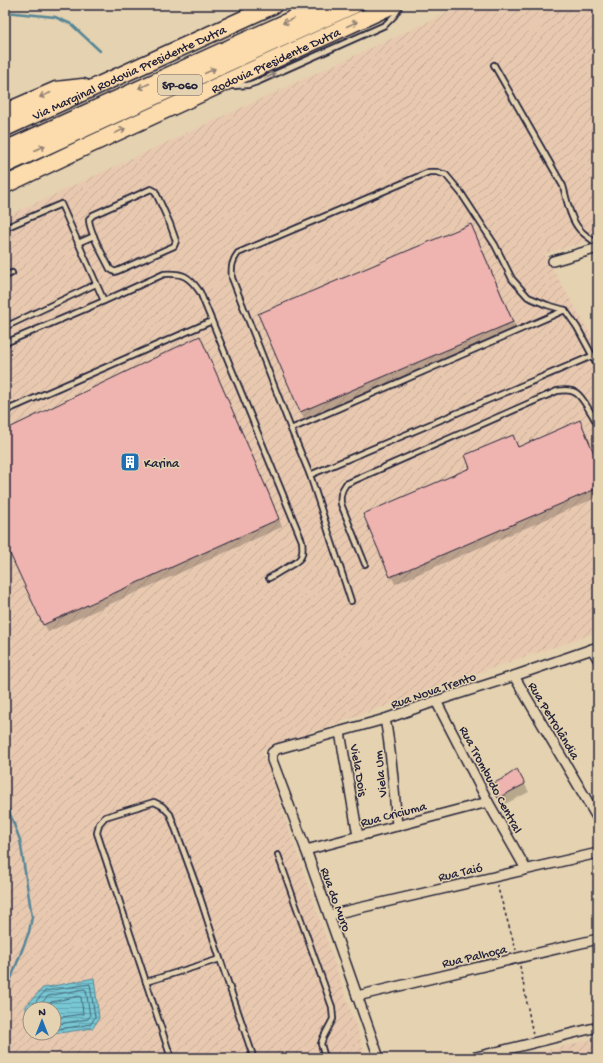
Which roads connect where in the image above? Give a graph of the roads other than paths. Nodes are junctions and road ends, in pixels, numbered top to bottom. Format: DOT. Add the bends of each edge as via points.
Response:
graph roads {
  1 [pos="324,5"];
  2 [pos="354,5"];
  3 [pos="393,5"];
  4 [pos="400,5"];
  5 [pos="271,6"];
  6 [pos="494,65"];
  7 [pos="96,86"];
  8 [pos="219,86"];
  9 [pos="5,112"];
  10 [pos="5,128"];
  11 [pos="5,150"];
  12 [pos="5,165"];
  13 [pos="5,185"];
  14 [pos="5,228"];
  15 [pos="94,236"];
  16 [pos="78,243"];
  17 [pos="598,244"];
  18 [pos="598,249"];
  19 [pos="553,261"];
  20 [pos="12,273"];
  21 [pos="5,276"];
  22 [pos="96,284"];
  23 [pos="104,302"];
  24 [pos="565,310"];
  25 [pos="212,322"];
  26 [pos="5,327"];
  27 [pos="5,343"];
  28 [pos="592,356"];
  29 [pos="598,366"];
  30 [pos="5,411"];
  31 [pos="598,425"];
  32 [pos="291,429"];
  33 [pos="310,475"];
  34 [pos="365,564"];
  35 [pos="269,578"];
  36 [pos="352,601"];
  37 [pos="595,648"];
  38 [pos="598,659"];
  39 [pos="514,676"];
  40 [pos="436,701"];
  41 [pos="385,719"];
  42 [pos="340,732"];
  43 [pos="274,750"];
  44 [pos="488,802"];
  45 [pos="598,819"];
  46 [pos="397,826"];
  47 [pos="358,836"];
  48 [pos="306,850"];
  49 [pos="598,853"];
  50 [pos="278,855"];
  51 [pos="526,869"];
  52 [pos="329,916"];
  53 [pos="598,939"];
  54 [pos="220,959"];
  55 [pos="146,982"];
  56 [pos="357,996"];
  57 [pos="598,1027"];
  58 [pos="488,1056"];
  59 [pos="171,1058"];
  60 [pos="253,1058"];
  61 [pos="325,1058"];
  62 [pos="379,1058"];
  63 [pos="472,1058"];
  1 -- 11 [label="highway, SP-060, one-way"];
  12 -- 2 [label="highway, Rodovia Presidente Dutra / SP-060, one-way"];
  8 -- 3 [label="highway, Rodovia Presidente Dutra / SP-060, one-way"];
  8 -- 4 [label="lane, one-way" via="248,85 257,82 384,25 394,16"];
  5 -- 7 [label="highway, Via Marginal Rodovia Presidente Dutra / SP-060"];
  6 -- 17 [label="lane" via="563,186 571,217 580,230"];
  7 -- 9 [label="highway, one-way" via="56,90"];
  7 -- 10 [label="highway, Via Marginal Rodovia Presidente Dutra / SP-060"];
  13 -- 8 [label="highway, Rodovia Presidente Dutra / SP-060, one-way"];
  14 -- 16 [label="lane" via="61,204"];
  15 -- 15 [label="lane" via="89,225 89,219 93,214 151,189 155,191 176,242 174,246 115,272 110,269"];
  15 -- 16 [label="lane"];
  16 -- 22 [label="lane"];
  18 -- 19 [label="street"];
  20 -- 21 [label="lane"];
  22 -- 23 [label="lane"];
  22 -- 26 [label="lane"];
  23 -- 25 [label="lane" via="164,274 174,273 184,275 193,282 200,292"];
  23 -- 27 [label="lane"];
  24 -- 28 [label="lane"];
  24 -- 32 [label="lane"];
  24 -- 32 [label="lane" via="528,297 512,279 495,245 461,193 446,175 437,172 429,172 238,253 231,268 232,278"];
  25 -- 30 [label="lane"];
  25 -- 35 [label="lane" via="302,541 302,555 298,562"];
  28 -- 29 [label="lane"];
  28 -- 33 [label="lane"];
  31 -- 34 [label="lane" via="580,395 572,391 557,391 346,484 340,497 341,504"];
  32 -- 33 [label="lane"];
  33 -- 36 [label="lane"];
  37 -- 38 [label="street"];
  37 -- 39 [label="street, Rua Nova Trento"];
  39 -- 40 [label="street, Rua Nova Trento"];
  39 -- 45 [label="street, Rua Petrolândia"];
  40 -- 41 [label="street, Rua Nova Trento"];
  40 -- 44 [label="street, Rua Trombudo Central"];
  41 -- 42 [label="street, Rua Nova Trento"];
  41 -- 46 [label="street, Viela Um" via="393,771"];
  42 -- 43 [label="street, Rua Nova Trento"];
  42 -- 47 [label="street, Viela Dois"];
  43 -- 48 [label="street, Rua do Muro" via="272,760"];
  44 -- 46 [label="street, Rua Criciuma"];
  44 -- 51 [label="street, Rua Trombudo Central"];
  46 -- 47 [label="street, Rua Criciuma"];
  47 -- 48 [label="street, Rua Criciuma"];
  48 -- 52 [label="street, Rua do Muro"];
  49 -- 51 [label="street, Rua Taió"];
  50 -- 61 [label="lane" via="332,1007 333,1019 321,1044"];
  51 -- 52 [label="street, Rua Taió"];
  52 -- 56 [label="street, Rua do Muro"];
  53 -- 56 [label="street, Rua Palhoça"];
  54 -- 55 [label="lane"];
  54 -- 55 [label="lane" via="170,814 154,802 105,817 99,824 97,833"];
  54 -- 60 [label="lane"];
  55 -- 59 [label="lane"];
  56 -- 62 [label="street, Rua do Muro"];
  57 -- 58 [label="street"];
  58 -- 63 [label="street"];
}
